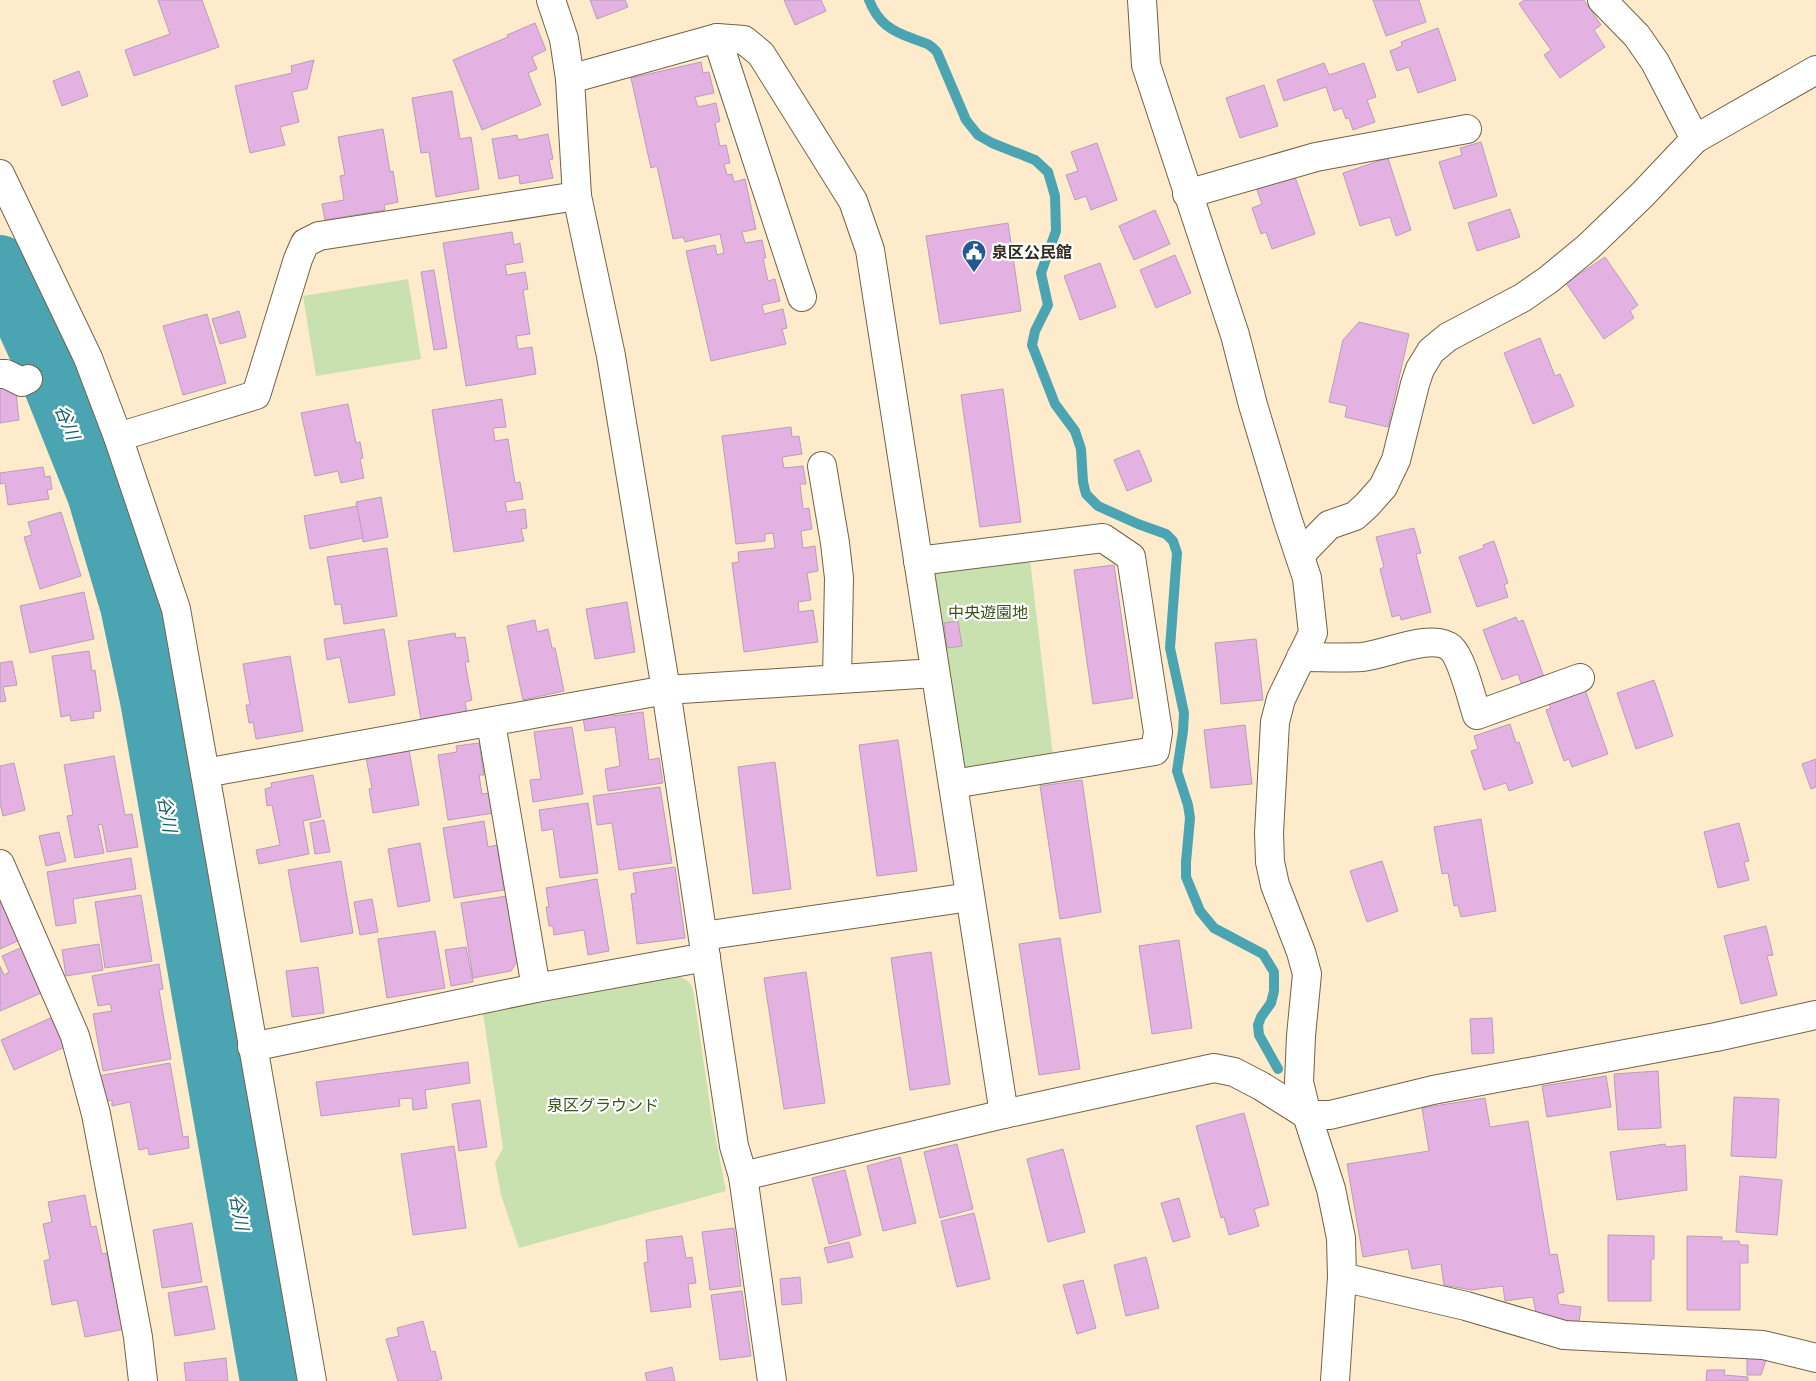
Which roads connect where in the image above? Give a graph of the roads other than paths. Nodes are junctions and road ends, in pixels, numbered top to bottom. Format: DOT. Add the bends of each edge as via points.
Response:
graph roads {
  1 [pos="551,0"];
  2 [pos="1142,0"];
  3 [pos="1602,0"];
  4 [pos="718,38"];
  5 [pos="1816,70"];
  6 [pos="570,79"];
  7 [pos="1467,129"];
  8 [pos="1695,139"];
  9 [pos="0,174"];
  10 [pos="1187,194"];
  11 [pos="577,196"];
  12 [pos="802,297"];
  13 [pos="0,374"];
  14 [pos="28,379"];
  15 [pos="118,437"];
  16 [pos="822,466"];
  17 [pos="1300,555"];
  18 [pos="918,561"];
  19 [pos="1301,657"];
  20 [pos="936,673"];
  21 [pos="1580,678"];
  22 [pos="837,679"];
  23 [pos="666,690"];
  24 [pos="491,723"];
  25 [pos="205,773"];
  26 [pos="953,784"];
  27 [pos="0,864"];
  28 [pos="970,897"];
  29 [pos="704,947"];
  30 [pos="536,988"];
  31 [pos="1816,1015"];
  32 [pos="252,1047"];
  33 [pos="1004,1114"];
  34 [pos="1307,1115"];
  35 [pos="743,1176"];
  36 [pos="1342,1277"];
  37 [pos="1816,1358"];
  38 [pos="143,1381"];
  39 [pos="312,1381"];
  40 [pos="772,1381"];
  41 [pos="1335,1381"];
  1 -- 6 [label="street" via="564,39"];
  2 -- 10 [label="street" via="1146,66"];
  3 -- 8 [label="street" via="1637,36 1655,62"];
  4 -- 6 [label="street"];
  4 -- 12 [label="street"];
  4 -- 18 [label="street" via="744,40 761,54 853,201 870,250"];
  5 -- 8 [label="street"];
  6 -- 11 [label="street"];
  7 -- 10 [label="street" via="1316,157"];
  8 -- 17 [label="street" via="1588,247 1548,280 1522,298 1448,337 1431,351 1420,369 1396,460 1383,487 1355,516 1329,525"];
  9 -- 15 [label="street" via="80,361"];
  10 -- 17 [label="street" via="1235,335 1253,405"];
  11 -- 15 [label="street" via="319,236 305,243 256,395"];
  11 -- 23 [label="street" via="611,356"];
  13 -- 14 [label="street" via="22,382"];
  15 -- 25 [label="street" via="176,610"];
  16 -- 22 [label="street" via="838,578"];
  17 -- 19 [label="street" via="1307,578 1313,633"];
  18 -- 20 [label="street"];
  18 -- 26 [label="street" via="1103,538 1131,557 1133,567 1158,732 1155,751"];
  19 -- 21 [label="street" via="1364,657 1442,642 1459,660 1477,715"];
  19 -- 34 [label="street" via="1281,699 1275,722 1269,833 1275,885 1302,952 1307,974 1299,1082"];
  20 -- 22 [label="street"];
  20 -- 26 [label="street"];
  22 -- 23 [label="street"];
  23 -- 24 [label="street"];
  23 -- 29 [label="street"];
  24 -- 25 [label="street"];
  24 -- 30 [label="street"];
  25 -- 32 [label="street"];
  26 -- 28 [label="street"];
  27 -- 38 [label="street" via="75,1036 96,1114 138,1337"];
  28 -- 29 [label="street"];
  28 -- 33 [label="street"];
  29 -- 30 [label="street"];
  29 -- 35 [label="street" via="734,1146"];
  30 -- 32 [label="street"];
  31 -- 34 [label="street" via="1716,1038 1433,1090 1330,1115"];
  32 -- 39 [label="street"];
  33 -- 34 [label="street" via="1214,1068 1234,1072"];
  33 -- 35 [label="street"];
  34 -- 36 [label="street" via="1331,1189 1341,1238"];
  35 -- 40 [label="street"];
  36 -- 37 [label="street" via="1466,1306 1564,1335 1762,1346"];
  36 -- 41 [label="street"];
}
